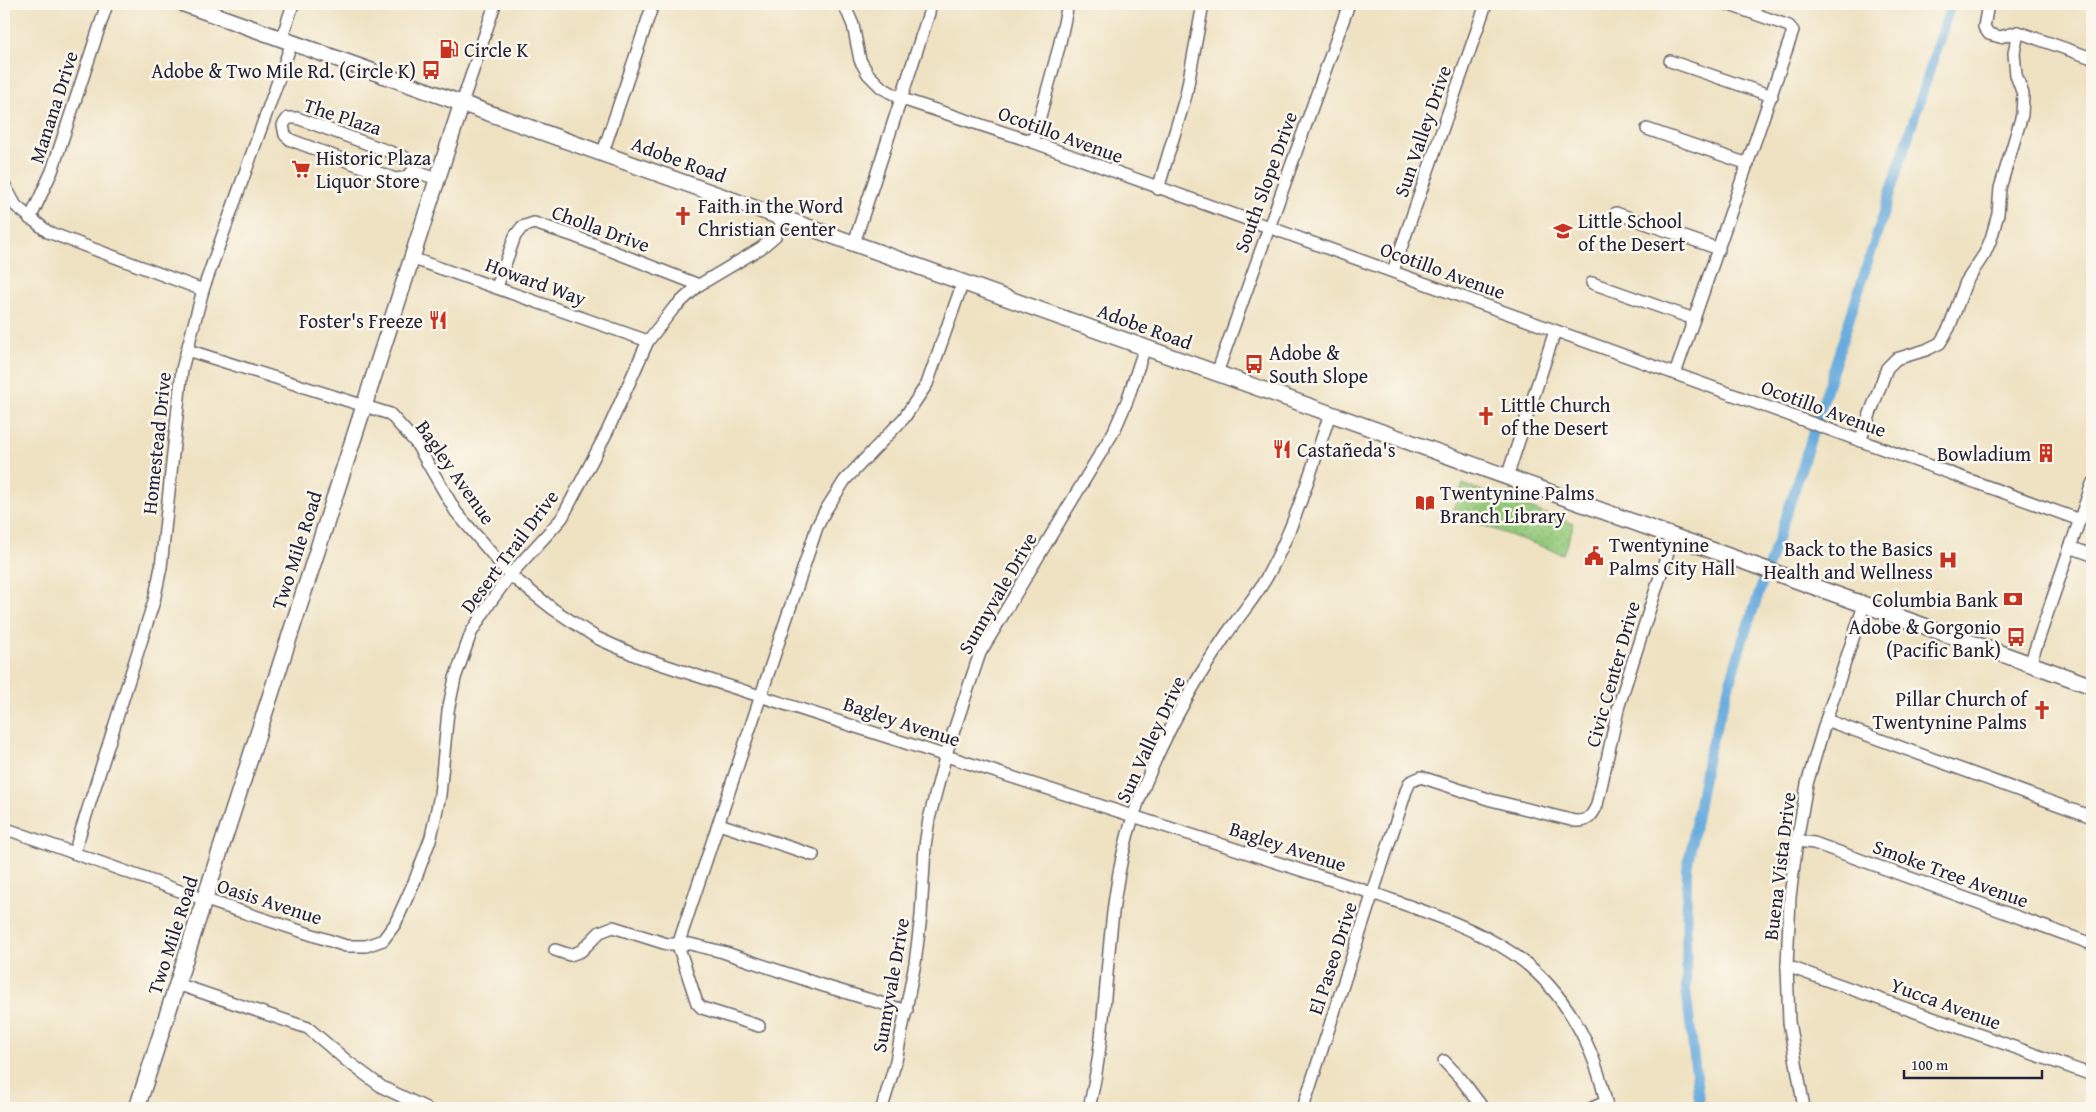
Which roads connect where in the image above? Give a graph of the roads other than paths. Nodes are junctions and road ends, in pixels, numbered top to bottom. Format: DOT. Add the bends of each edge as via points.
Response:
graph roads {
  1 [pos="107,4"];
  2 [pos="184,4"];
  3 [pos="293,4"];
  4 [pos="495,4"];
  5 [pos="653,4"];
  6 [pos="844,4"];
  7 [pos="930,4"];
  8 [pos="1068,4"];
  9 [pos="1202,4"];
  10 [pos="1349,4"];
  11 [pos="1486,4"];
  12 [pos="1727,4"];
  13 [pos="1988,4"];
  14 [pos="2018,32"];
  15 [pos="287,40"];
  16 [pos="2092,58"];
  17 [pos="1670,61"];
  18 [pos="1772,96"];
  19 [pos="902,99"];
  20 [pos="462,103"];
  21 [pos="265,119"];
  22 [pos="283,125"];
  23 [pos="1647,129"];
  24 [pos="1032,142"];
  25 [pos="603,152"];
  26 [pos="1748,164"];
  27 [pos="414,171"];
  28 [pos="437,179"];
  29 [pos="4,184"];
  30 [pos="1158,189"];
  31 [pos="1616,213"];
  32 [pos="785,218"];
  33 [pos="30,219"];
  34 [pos="1269,228"];
  35 [pos="854,243"];
  36 [pos="1719,248"];
  37 [pos="411,258"];
  38 [pos="1393,271"];
  39 [pos="963,282"];
  40 [pos="1592,283"];
  41 [pos="699,285"];
  42 [pos="497,287"];
  43 [pos="203,290"];
  44 [pos="1694,319"];
  45 [pos="1555,330"];
  46 [pos="648,341"];
  47 [pos="1145,347"];
  48 [pos="187,350"];
  49 [pos="1217,373"];
  50 [pos="1675,374"];
  51 [pos="364,406"];
  52 [pos="1330,414"];
  53 [pos="1860,441"];
  54 [pos="1507,478"];
  55 [pos="2092,484"];
  56 [pos="2080,520"];
  57 [pos="1673,536"];
  58 [pos="2070,547"];
  59 [pos="2092,555"];
  60 [pos="510,575"];
  61 [pos="1864,605"];
  62 [pos="2030,664"];
  63 [pos="2092,686"];
  64 [pos="761,696"];
  65 [pos="1826,720"];
  66 [pos="946,754"];
  67 [pos="1406,792"];
  68 [pos="1133,816"];
  69 [pos="2092,817"];
  70 [pos="719,824"];
  71 [pos="4,828"];
  72 [pos="1797,840"];
  73 [pos="74,853"];
  74 [pos="813,855"];
  75 [pos="1372,893"];
  76 [pos="205,899"];
  77 [pos="384,940"];
  78 [pos="2092,944"];
  79 [pos="678,945"];
  80 [pos="555,950"];
  81 [pos="1787,966"];
  82 [pos="177,984"];
  83 [pos="907,1011"];
  84 [pos="759,1026"];
  85 [pos="1444,1061"];
  86 [pos="2092,1075"];
  87 [pos="1606,1105"];
  88 [pos="137,1108"];
  89 [pos="426,1108"];
  90 [pos="882,1108"];
  91 [pos="1090,1108"];
  92 [pos="1303,1108"];
  93 [pos="1483,1108"];
  94 [pos="1592,1108"];
  95 [pos="1804,1108"];
  1 -- 33 [label="street, Manana Drive" via="52,171"];
  2 -- 15 [label="main road, Adobe Road"];
  3 -- 15 [label="street, Homestead Drive"];
  4 -- 20 [label="street, Two Mile Road"];
  5 -- 25 [label="street"];
  6 -- 19 [label="street, Ocotillo Avenue" via="860,60 868,74 881,87"];
  7 -- 19 [label="street"];
  8 -- 24 [label="street"];
  9 -- 30 [label="street" via="1186,95"];
  10 -- 34 [label="street, South Slope Drive"];
  11 -- 38 [label="street, Sun Valley Drive"];
  12 -- 18 [label="street" via="1789,26 1793,31"];
  13 -- 14 [label="street" via="1984,27 1989,34 2000,37"];
  14 -- 16 [label="street"];
  14 -- 53 [label="street" via="2014,53 2016,75 2023,94 2022,115 2000,188 1998,214 1991,239 1966,282 1940,343 1896,359 1887,368"];
  15 -- 20 [label="main road, Adobe Road"];
  15 -- 21 [label="street, Homestead Drive"];
  17 -- 18 [label="street"];
  18 -- 26 [label="street"];
  19 -- 24 [label="street, Ocotillo Avenue"];
  19 -- 35 [label="street"];
  20 -- 25 [label="main road, Adobe Road"];
  20 -- 28 [label="main road, Two Mile Road"];
  21 -- 22 [label="street, The Plaza"];
  21 -- 43 [label="street, Homestead Drive"];
  22 -- 27 [label="street, The Plaza" via="285,135 291,140 395,178 404,178"];
  22 -- 27 [label="street, The Plaza" via="288,118 297,118 335,131 404,157 413,163"];
  23 -- 26 [label="street"];
  24 -- 30 [label="street, Ocotillo Avenue"];
  25 -- 32 [label="main road, Adobe Road"];
  26 -- 36 [label="street"];
  27 -- 28 [label="street, The Plaza"];
  28 -- 37 [label="main road, Two Mile Road"];
  29 -- 33 [label="street" via="16,206"];
  30 -- 34 [label="street, Ocotillo Avenue"];
  31 -- 36 [label="street"];
  32 -- 35 [label="main road, Adobe Road"];
  32 -- 41 [label="street, Desert Trail Drive" via="775,236 761,248"];
  33 -- 43 [label="street" via="48,232"];
  34 -- 38 [label="street, Ocotillo Avenue"];
  34 -- 49 [label="street, South Slope Drive"];
  35 -- 39 [label="main road, Adobe Road"];
  36 -- 44 [label="street"];
  37 -- 42 [label="street, Howard Way"];
  37 -- 51 [label="main road, Two Mile Road"];
  38 -- 45 [label="street, Ocotillo Avenue"];
  39 -- 47 [label="main road, Adobe Road"];
  39 -- 64 [label="street" via="920,396 904,418 845,480 817,527"];
  40 -- 44 [label="street"];
  41 -- 42 [label="street, Cholla Drive" via="534,223 522,227 515,236"];
  41 -- 46 [label="street, Desert Trail Drive" via="673,309"];
  42 -- 46 [label="street, Howard Way"];
  43 -- 48 [label="street, Homestead Drive"];
  44 -- 50 [label="street"];
  45 -- 50 [label="street, Ocotillo Avenue"];
  45 -- 54 [label="street"];
  46 -- 60 [label="street, Desert Trail Drive" via="603,441 562,518"];
  47 -- 49 [label="main road, Adobe Road"];
  47 -- 66 [label="street, Sunnyvale Drive" via="1126,401 1100,456 980,653"];
  48 -- 51 [label="street, Bagley Avenue"];
  48 -- 73 [label="street, Homestead Drive" via="182,369 162,567"];
  49 -- 52 [label="main road, Adobe Road"];
  50 -- 53 [label="street, Ocotillo Avenue"];
  51 -- 60 [label="street, Bagley Avenue" via="390,414 416,443 456,512"];
  51 -- 76 [label="main road, Two Mile Road"];
  52 -- 54 [label="main road, Adobe Road"];
  52 -- 68 [label="street, Sun Valley Drive" via="1302,495 1269,574 1184,701"];
  53 -- 56 [label="street, Ocotillo Avenue"];
  54 -- 57 [label="main road, Adobe Road"];
  55 -- 56 [label="street"];
  56 -- 58 [label="street"];
  57 -- 61 [label="main road, Adobe Road"];
  57 -- 67 [label="street, Civic Center Drive" via="1619,705 1593,815 1587,820 1575,821 1543,814 1422,777 1410,782"];
  58 -- 59 [label="street"];
  58 -- 62 [label="street"];
  60 -- 64 [label="street, Bagley Avenue" via="552,609 597,638 637,656"];
  60 -- 77 [label="street, Desert Trail Drive" via="471,633 454,678 440,795 431,837 396,924"];
  61 -- 62 [label="main road, Adobe Road"];
  61 -- 65 [label="street, Buena Vista Drive"];
  62 -- 63 [label="main road, Adobe Road"];
  64 -- 66 [label="street, Bagley Avenue"];
  64 -- 70 [label="street"];
  65 -- 69 [label="street"];
  65 -- 72 [label="street, Buena Vista Drive" via="1807,784"];
  66 -- 68 [label="street, Bagley Avenue"];
  66 -- 83 [label="street, Sunnyvale Drive" via="929,819 921,916"];
  67 -- 75 [label="street, El Paseo Drive"];
  68 -- 75 [label="street, Bagley Avenue"];
  68 -- 91 [label="street, Sun Valley Drive" via="1115,894"];
  70 -- 74 [label="street"];
  70 -- 79 [label="street"];
  71 -- 73 [label="street, Oasis Avenue"];
  72 -- 78 [label="street, Smoke Tree Avenue" via="1814,843"];
  72 -- 81 [label="street, Buena Vista Drive"];
  73 -- 76 [label="street, Oasis Avenue"];
  75 -- 87 [label="street, Bagley Avenue" via="1468,929 1512,953 1543,979 1570,1011 1584,1037 1596,1065"];
  75 -- 92 [label="street, El Paseo Drive"];
  76 -- 77 [label="street, Oasis Avenue" via="346,946 366,946"];
  76 -- 82 [label="main road, Two Mile Road"];
  79 -- 80 [label="street" via="614,927 600,932 581,951 570,955"];
  79 -- 83 [label="street" via="690,944 723,952"];
  79 -- 84 [label="street" via="697,1003 702,1008"];
  81 -- 86 [label="street, Yucca Avenue"];
  81 -- 95 [label="street, Buena Vista Drive" via="1789,1022"];
  82 -- 88 [label="main road, Two Mile Road"];
  82 -- 89 [label="street" via="308,1028 382,1087"];
  83 -- 90 [label="street, Sunnyvale Drive"];
  85 -- 93 [label="street"];
  87 -- 94 [label="street"];
}
